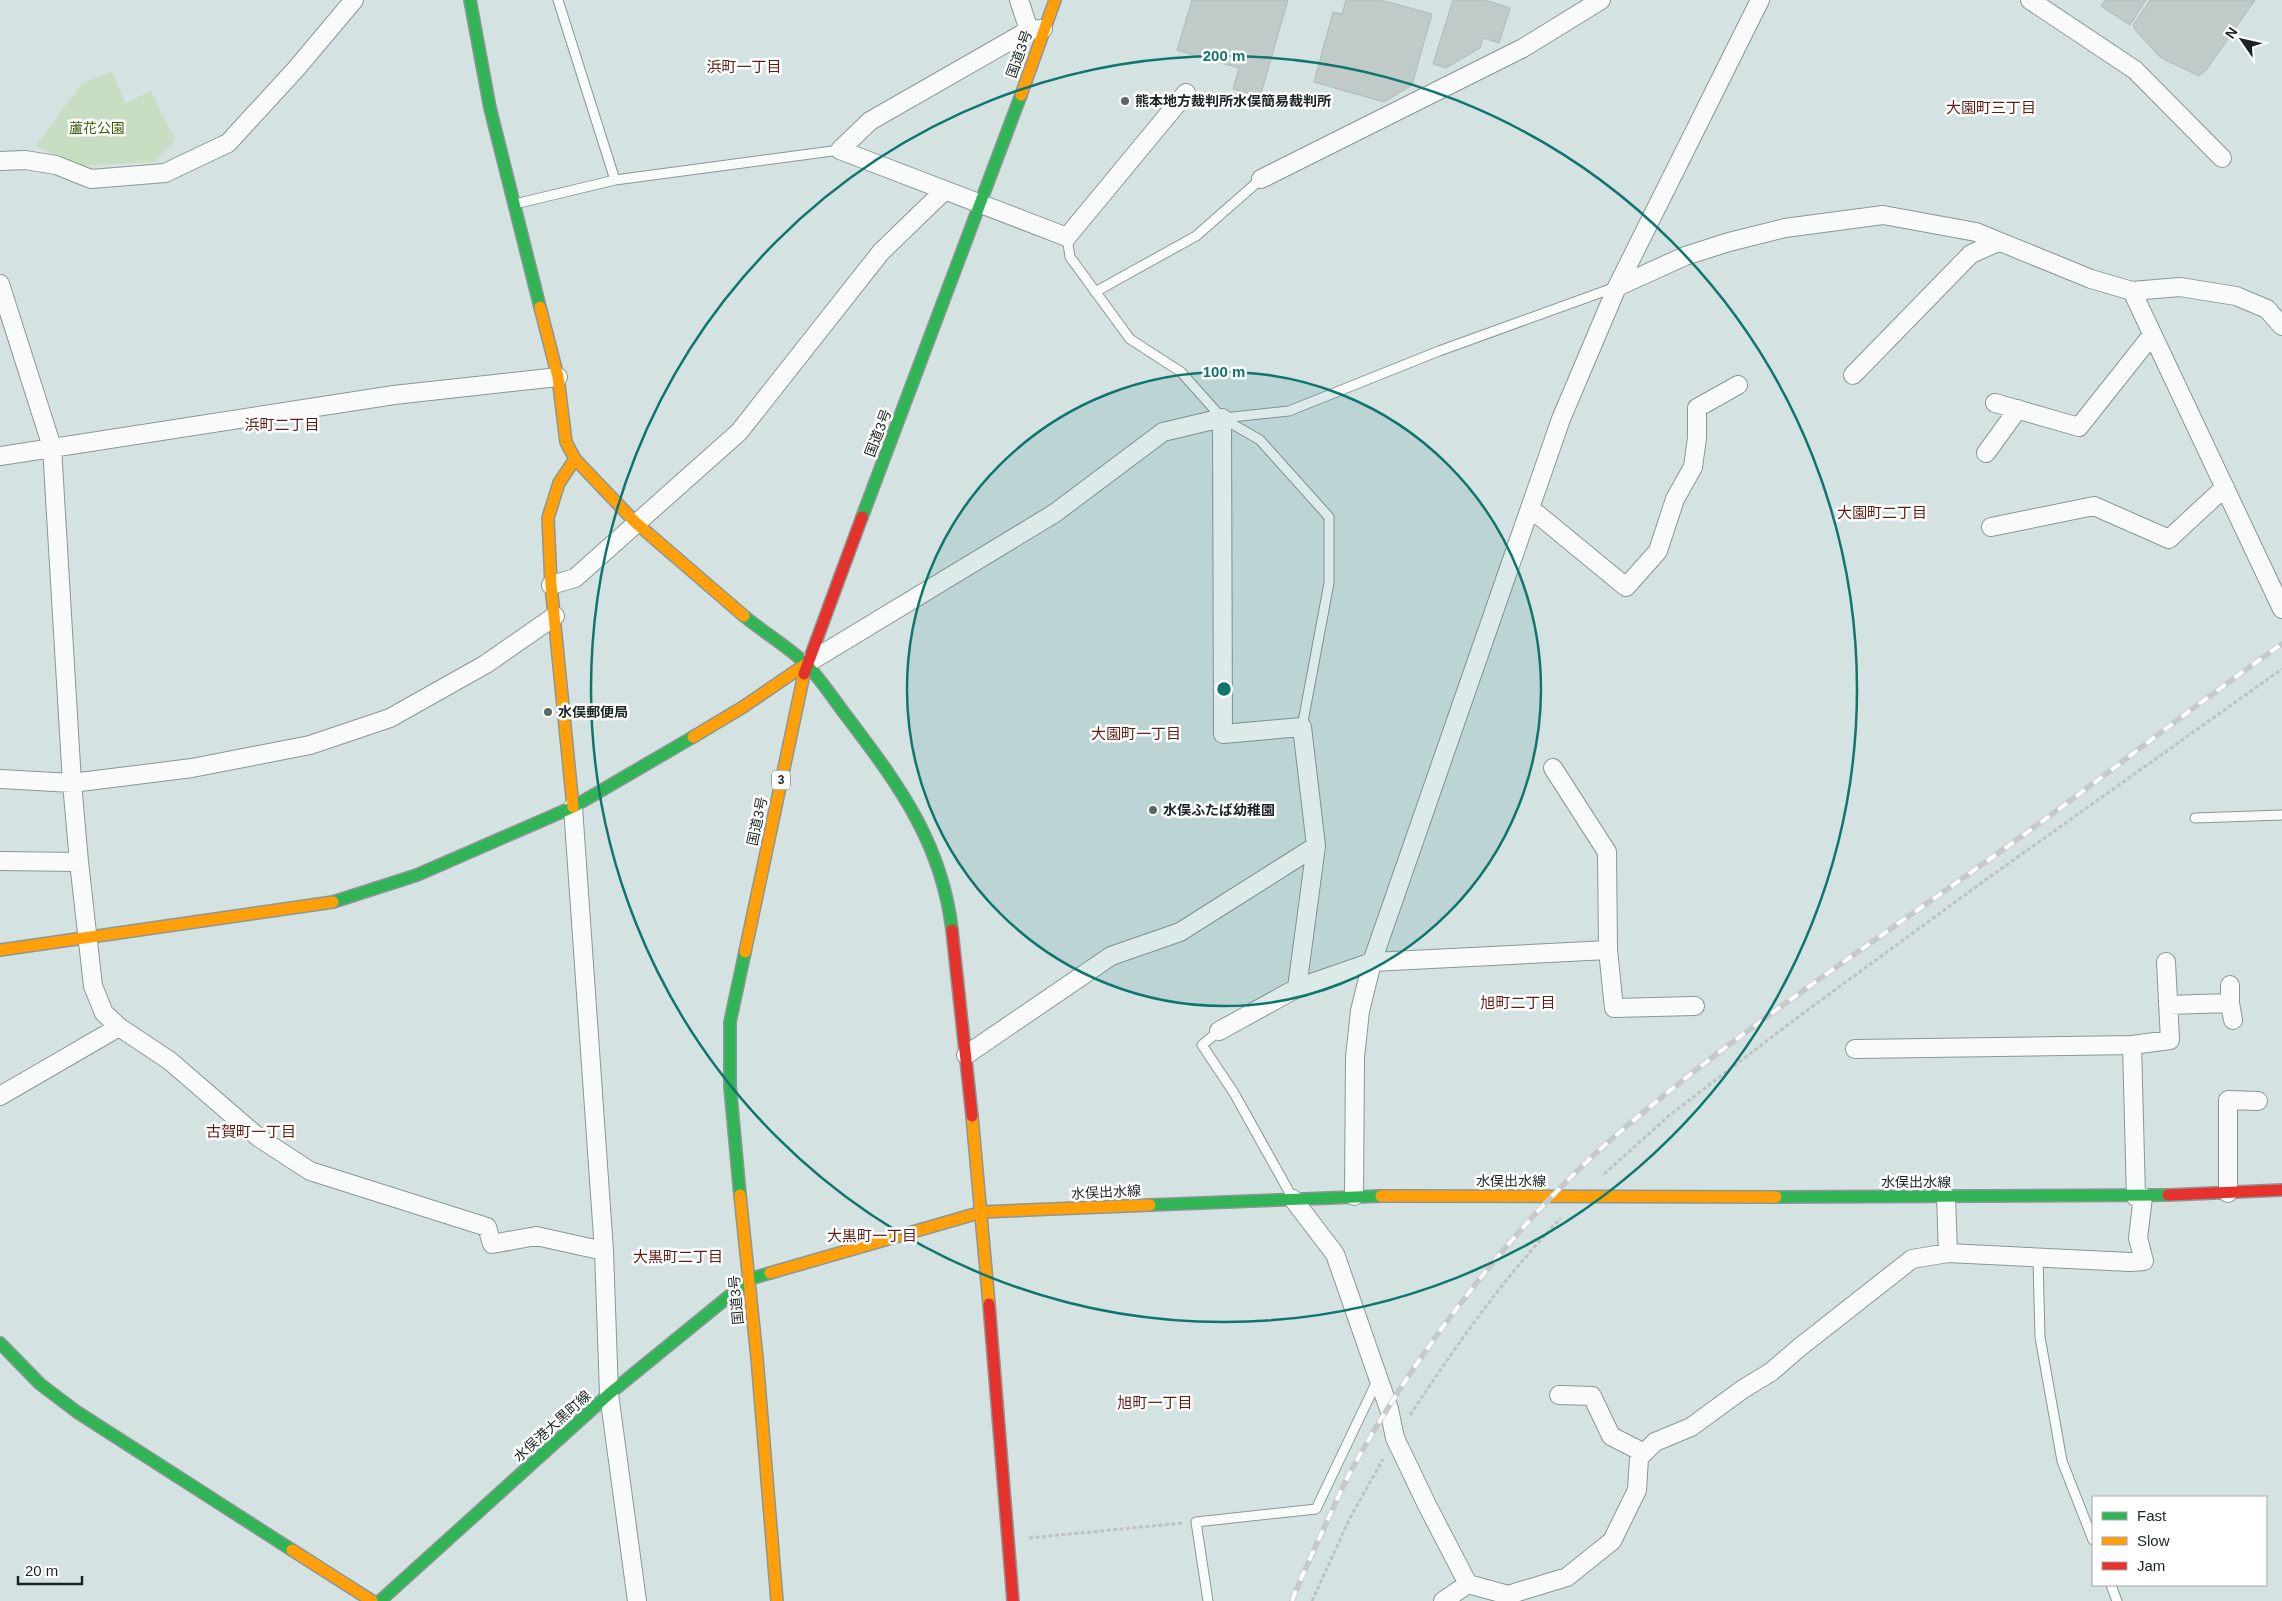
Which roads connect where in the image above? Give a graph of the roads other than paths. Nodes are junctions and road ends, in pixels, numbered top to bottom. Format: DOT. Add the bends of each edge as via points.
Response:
graph roads {
  1 [pos="354,0"];
  2 [pos="470,0"];
  3 [pos="558,0"];
  4 [pos="1019,0"];
  5 [pos="1055,0"];
  6 [pos="1602,0"];
  7 [pos="1760,0"];
  8 [pos="2030,0"];
  9 [pos="1036,30"];
  10 [pos="1186,93"];
  11 [pos="840,150"];
  12 [pos="2222,158"];
  13 [pos="0,161"];
  14 [pos="1261,179"];
  15 [pos="615,180"];
  16 [pos="945,190"];
  17 [pos="515,204"];
  18 [pos="981,204"];
  19 [pos="1067,237"];
  20 [pos="1998,242"];
  21 [pos="0,284"];
  22 [pos="1617,287"];
  23 [pos="2132,291"];
  24 [pos="1095,292"];
  25 [pos="2282,326"];
  26 [pos="2152,334"];
  27 [pos="1853,375"];
  28 [pos="558,377"];
  29 [pos="1738,385"];
  30 [pos="1995,403"];
  31 [pos="2018,410"];
  32 [pos="1222,418"];
  33 [pos="52,447"];
  34 [pos="1986,453"];
  35 [pos="0,456"];
  36 [pos="575,459"];
  37 [pos="2225,487"];
  38 [pos="1530,508"];
  39 [pos="636,522"];
  40 [pos="1991,527"];
  41 [pos="551,585"];
  42 [pos="2282,609"];
  43 [pos="555,616"];
  44 [pos="806,664"];
  45 [pos="1302,727"];
  46 [pos="1553,768"];
  47 [pos="0,779"];
  48 [pos="72,783"];
  49 [pos="573,806"];
  50 [pos="2282,814"];
  51 [pos="2195,818"];
  52 [pos="1316,846"];
  53 [pos="0,861"];
  54 [pos="79,862"];
  55 [pos="86,936"];
  56 [pos="0,950"];
  57 [pos="1608,950"];
  58 [pos="1372,962"];
  59 [pos="2166,962"];
  60 [pos="1297,988"];
  61 [pos="2231,1003"];
  62 [pos="2168,1005"];
  63 [pos="1696,1006"];
  64 [pos="120,1027"];
  65 [pos="1219,1031"];
  66 [pos="2132,1045"];
  67 [pos="1855,1049"];
  68 [pos="966,1055"];
  69 [pos="0,1096"];
  70 [pos="2258,1101"];
  71 [pos="2282,1190"];
  72 [pos="2228,1193"];
  73 [pos="1354,1196"];
  74 [pos="1946,1197"];
  75 [pos="2140,1197"];
  76 [pos="1293,1199"];
  77 [pos="982,1212"];
  78 [pos="604,1251"];
  79 [pos="1948,1253"];
  80 [pos="2038,1259"];
  81 [pos="750,1279"];
  82 [pos="0,1343"];
  83 [pos="1378,1378"];
  84 [pos="609,1394"];
  85 [pos="1559,1394"];
  86 [pos="1644,1453"];
  87 [pos="2092,1537"];
  88 [pos="1468,1584"];
  89 [pos="2111,1586"];
  90 [pos="1510,1598"];
  91 [pos="372,1601"];
  92 [pos="380,1601"];
  93 [pos="637,1601"];
  94 [pos="777,1601"];
  95 [pos="1013,1601"];
  96 [pos="1208,1601"];
  97 [pos="1443,1601"];
  98 [pos="2117,1601"];
  1 -- 13 [label="street" via="228,143 164,173 91,178 56,165 25,160"];
  2 -- 17 [label="main road" via="490,108"];
  3 -- 15 [label="lane"];
  4 -- 9 [label="street"];
  5 -- 9 [label="main road, 国道3号 / 3"];
  6 -- 14 [label="street" via="1523,48"];
  7 -- 22 [label="street"];
  8 -- 12 [label="street" via="2135,70"];
  9 -- 11 [label="street" via="870,121"];
  9 -- 18 [label="main road, 国道3号 / 3"];
  10 -- 19 [label="street"];
  11 -- 15 [label="lane"];
  11 -- 16 [label="street"];
  14 -- 24 [label="lane" via="1196,236"];
  15 -- 17 [label="lane"];
  16 -- 18 [label="street"];
  16 -- 39 [label="street" via="881,252 740,432"];
  17 -- 28 [label="main road"];
  18 -- 19 [label="street"];
  18 -- 44 [label="main road, 国道3号 / 3"];
  19 -- 24 [label="lane" via="1070,257"];
  20 -- 22 [label="street" via="1976,232 1883,215 1785,228 1729,242 1685,256"];
  20 -- 23 [label="street" via="2091,279"];
  20 -- 27 [label="street" via="1970,254"];
  21 -- 33 [label="street"];
  22 -- 32 [label="lane" via="1439,351 1289,411"];
  22 -- 38 [label="street" via="1561,419"];
  23 -- 25 [label="street" via="2180,287 2236,296 2267,309"];
  23 -- 26 [label="street"];
  24 -- 32 [label="lane" via="1130,339 1181,372"];
  26 -- 31 [label="street" via="2079,427"];
  26 -- 37 [label="street"];
  28 -- 33 [label="street" via="394,395"];
  28 -- 36 [label="main road" via="566,442"];
  29 -- 38 [label="street" via="1698,408 1693,467 1675,499 1658,551 1626,587"];
  30 -- 31 [label="street"];
  31 -- 34 [label="street"];
  32 -- 44 [label="street" via="1163,432 1056,513"];
  32 -- 45 [label="lane" via="1260,440 1329,517 1328,583"];
  32 -- 45 [label="street" via="1223,734"];
  33 -- 35 [label="street"];
  33 -- 48 [label="street"];
  36 -- 39 [label="main road"];
  36 -- 41 [label="main road" via="559,483 548,518"];
  37 -- 40 [label="street" via="2169,539 2094,506"];
  37 -- 42 [label="street"];
  38 -- 58 [label="street"];
  39 -- 41 [label="street" via="574,578"];
  39 -- 44 [label="main road" via="758,628"];
  41 -- 43 [label="main road"];
  43 -- 48 [label="street" via="486,664 390,718 310,745 192,768"];
  43 -- 49 [label="main road"];
  44 -- 49 [label="main road" via="743,707"];
  44 -- 68 [label="main road" via="888,773 912,809 935,856 949,906"];
  44 -- 81 [label="main road, 国道3号 / 3" via="730,1022 731,1112"];
  45 -- 52 [label="street"];
  46 -- 57 [label="street" via="1607,852"];
  47 -- 48 [label="street"];
  48 -- 54 [label="street"];
  49 -- 55 [label="main road" via="417,876 332,902"];
  49 -- 78 [label="street"];
  50 -- 51 [label="lane"];
  52 -- 60 [label="street"];
  52 -- 68 [label="street" via="1180,932 1112,956"];
  53 -- 54 [label="street"];
  54 -- 55 [label="street"];
  55 -- 56 [label="main road"];
  55 -- 64 [label="street" via="93,986 104,1013"];
  57 -- 58 [label="street"];
  57 -- 63 [label="street" via="1614,1008"];
  58 -- 60 [label="street"];
  58 -- 73 [label="street" via="1360,1011 1355,1057"];
  59 -- 62 [label="street"];
  60 -- 65 [label="street"];
  61 -- 62 [label="street"];
  62 -- 66 [label="street" via="2170,1040"];
  64 -- 69 [label="street"];
  64 -- 78 [label="street" via="170,1061 258,1137 310,1171 487,1227 492,1244 536,1236"];
  65 -- 76 [label="lane" via="1202,1045 1234,1093"];
  66 -- 67 [label="street"];
  66 -- 75 [label="street"];
  68 -- 77 [label="main road"];
  70 -- 72 [label="street" via="2228,1100"];
  71 -- 72 [label="main road, 水俣出水線"];
  72 -- 75 [label="main road, 水俣出水線"];
  73 -- 74 [label="main road, 水俣出水線"];
  73 -- 76 [label="main road, 水俣出水線"];
  74 -- 75 [label="main road, 水俣出水線"];
  74 -- 79 [label="street"];
  75 -- 80 [label="street" via="2138,1238 2144,1261"];
  76 -- 77 [label="main road, 水俣出水線"];
  76 -- 83 [label="street" via="1335,1254"];
  77 -- 81 [label="main road, 水俣出水線"];
  77 -- 95 [label="main road"];
  78 -- 84 [label="street"];
  79 -- 80 [label="street"];
  79 -- 86 [label="street" via="1912,1259 1771,1372 1691,1427 1655,1442"];
  80 -- 87 [label="lane" via="2040,1337 2062,1462"];
  81 -- 84 [label="main road, 水俣港大黒町線"];
  81 -- 94 [label="main road, 国道3号 / 3"];
  82 -- 91 [label="main road" via="40,1384 77,1412"];
  83 -- 88 [label="street" via="1395,1438"];
  83 -- 96 [label="lane" via="1316,1509 1196,1522"];
  84 -- 92 [label="main road, 水俣港大黒町線"];
  84 -- 93 [label="street"];
  85 -- 86 [label="street" via="1592,1396 1611,1436"];
  86 -- 90 [label="street" via="1639,1458 1637,1490 1612,1541 1567,1577"];
  88 -- 90 [label="street"];
  88 -- 97 [label="street"];
  89 -- 98 [label="lane"];
}
